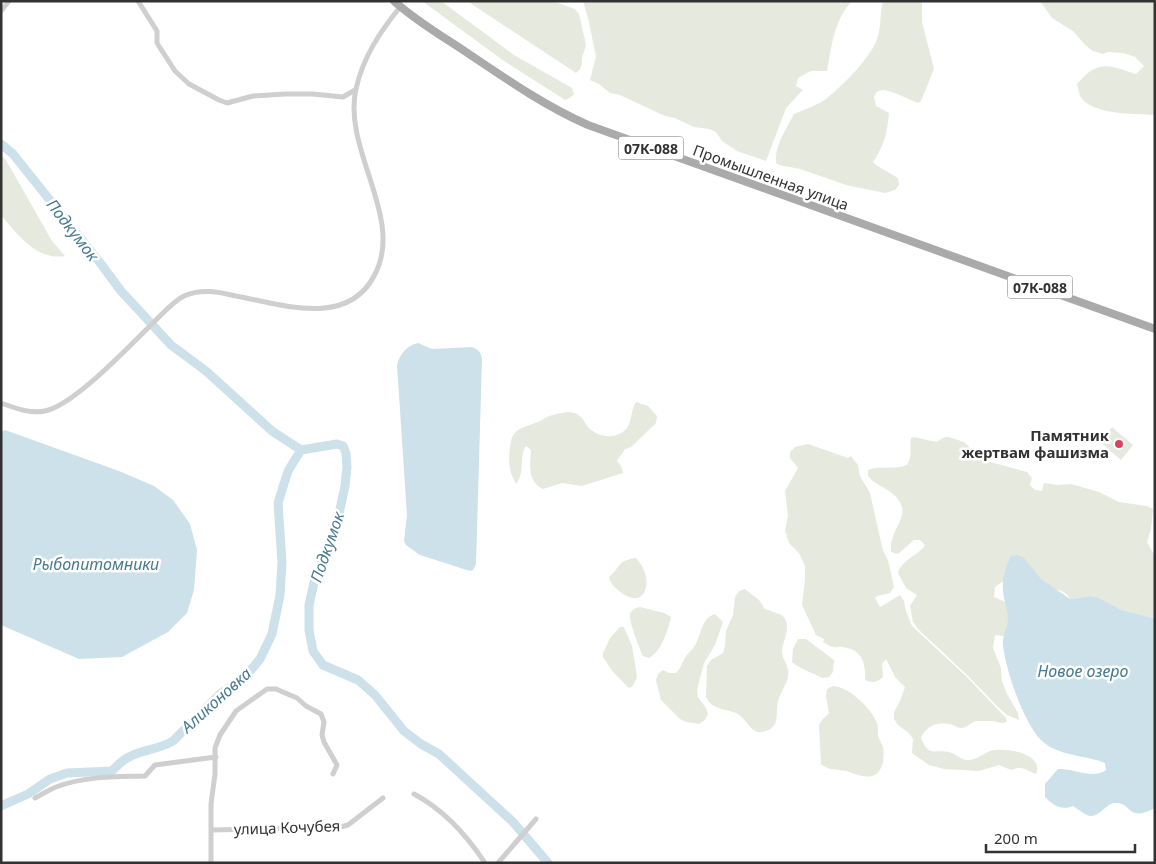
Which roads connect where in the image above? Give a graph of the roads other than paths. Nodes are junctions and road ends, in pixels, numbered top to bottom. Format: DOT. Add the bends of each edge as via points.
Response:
graph roads {
  1 [pos="9,1"];
  2 [pos="138,1"];
  3 [pos="397,4"];
  4 [pos="1,11"];
  5 [pos="355,90"];
  6 [pos="1155,329"];
  7 [pos="1,403"];
  8 [pos="216,756"];
  9 [pos="333,774"];
  10 [pos="414,794"];
  11 [pos="35,798"];
  12 [pos="383,798"];
  13 [pos="536,819"];
  14 [pos="212,830"];
  15 [pos="211,863"];
  16 [pos="485,863"];
  17 [pos="498,863"];
  1 -- 4 [label="street"];
  2 -- 5 [label="street" via="157,30 157,43 175,71 189,84 227,102 285,94 343,97"];
  3 -- 5 [label="street" via="371,47"];
  3 -- 6 [label="main road, Промышленная улица / 07К-088" via="526,92 588,125"];
  5 -- 7 [label="street" via="357,131 384,236 380,263 369,284 351,300 326,308 298,308 198,291 184,296 164,312 90,382 60,405 32,412"];
  8 -- 9 [label="street" via="220,735 236,711 267,689 276,689 321,714 324,742 336,765"];
  8 -- 11 [label="street" via="155,765 145,776 67,784"];
  8 -- 14 [label="street"];
  10 -- 16 [label="street" via="448,817"];
  12 -- 14 [label="street, улица Кочубея" via="341,827"];
  13 -- 17 [label="street"];
  14 -- 15 [label="street"];
}
